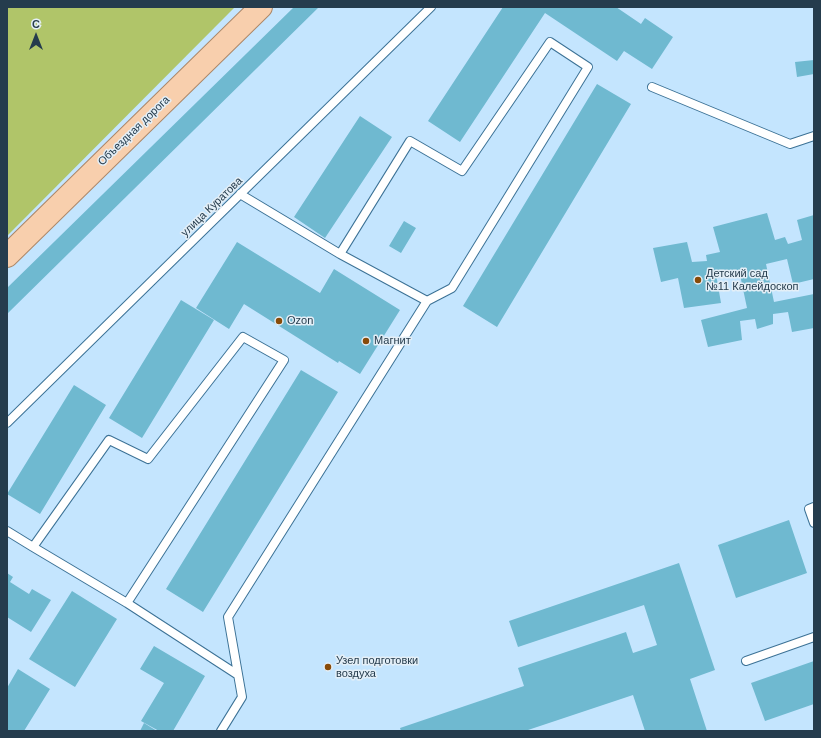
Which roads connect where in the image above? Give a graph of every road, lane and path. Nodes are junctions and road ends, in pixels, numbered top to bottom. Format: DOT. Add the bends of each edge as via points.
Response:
graph roads {
  1 [pos="261,7"];
  2 [pos="431,7"];
  3 [pos="652,87"];
  4 [pos="814,136"];
  5 [pos="240,194"];
  6 [pos="340,254"];
  7 [pos="7,256"];
  8 [pos="426,301"];
  9 [pos="7,423"];
  10 [pos="814,507"];
  11 [pos="814,523"];
  12 [pos="7,531"];
  13 [pos="34,546"];
  14 [pos="127,603"];
  15 [pos="814,637"];
  16 [pos="746,661"];
  17 [pos="238,675"];
  18 [pos="221,731"];
  1 -- 7 [label="main road, Объездная дорога"];
  2 -- 5 [label="lane, улица Куратова"];
  3 -- 4 [label="lane" via="790,144"];
  5 -- 6 [label="lane"];
  5 -- 9 [label="lane, улица Куратова"];
  6 -- 8 [label="lane"];
  6 -- 8 [label="lane" via="410,141 462,171 550,42 588,67 452,288"];
  8 -- 17 [label="lane" via="228,617"];
  10 -- 11 [label="lane" via="809,509"];
  12 -- 13 [label="lane"];
  13 -- 14 [label="lane"];
  13 -- 14 [label="lane" via="109,440 148,460 243,336 284,360"];
  14 -- 17 [label="lane"];
  15 -- 16 [label="lane"];
  17 -- 18 [label="lane" via="242,697"];
}
